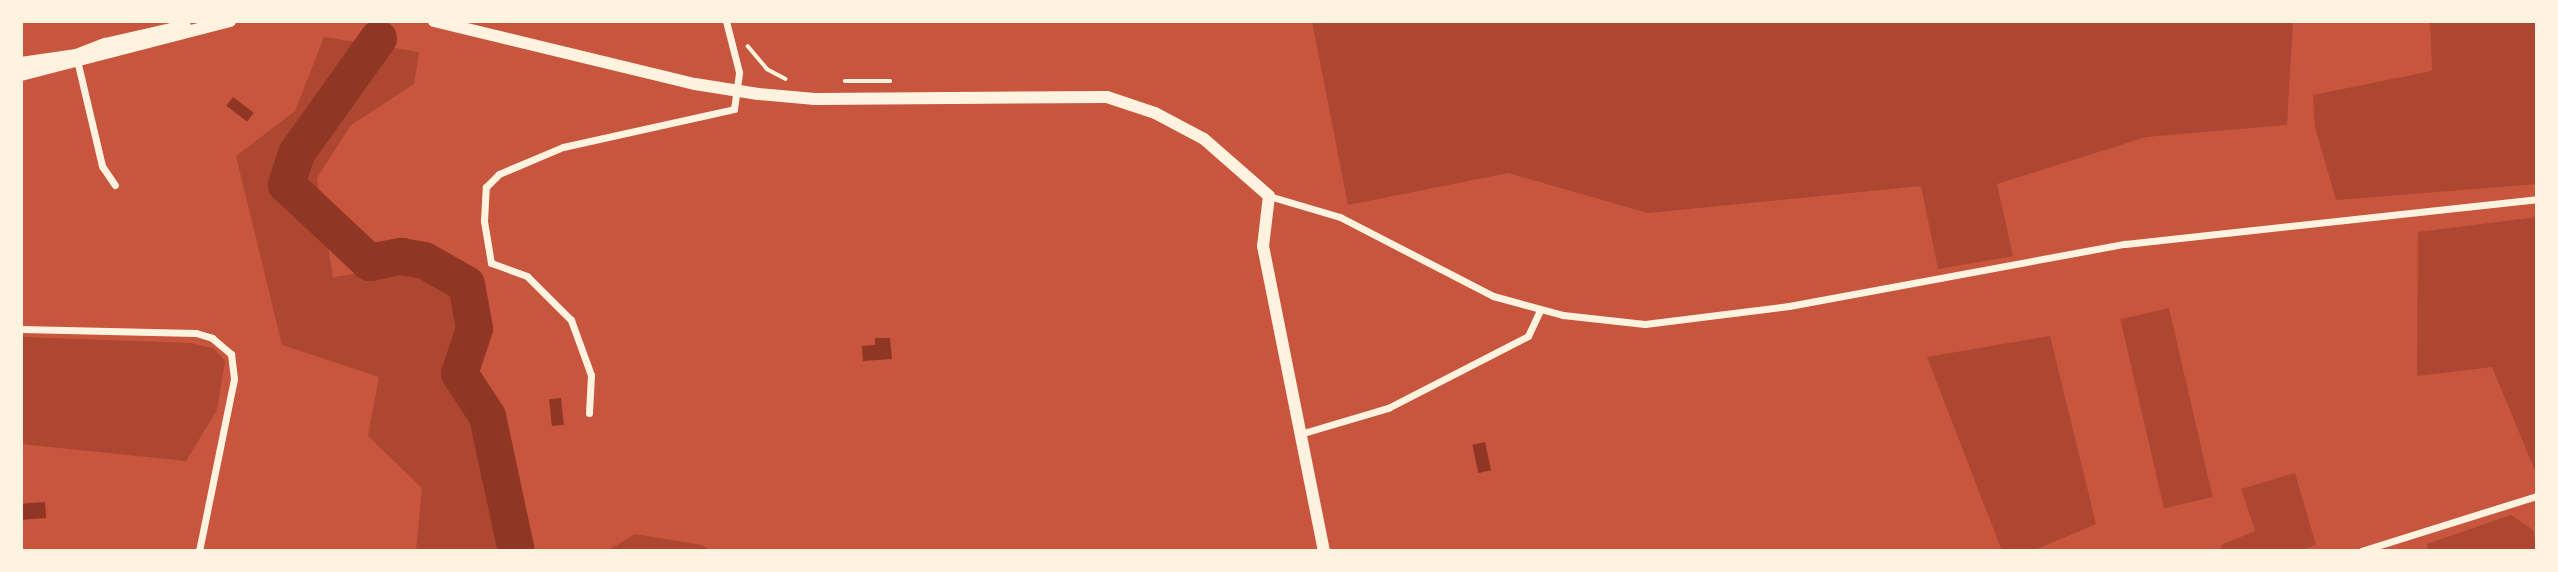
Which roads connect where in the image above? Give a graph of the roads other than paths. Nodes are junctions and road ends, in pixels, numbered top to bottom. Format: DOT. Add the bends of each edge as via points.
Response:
graph roads {
  1 [pos="230,21"];
  2 [pos="435,21"];
  3 [pos="726,21"];
  4 [pos="77,59"];
  5 [pos="21,63"];
  6 [pos="21,75"];
  7 [pos="738,92"];
  8 [pos="115,185"];
  9 [pos="1269,196"];
  10 [pos="2537,199"];
  11 [pos="1540,310"];
  12 [pos="21,329"];
  13 [pos="589,413"];
  14 [pos="1300,434"];
  15 [pos="2537,496"];
  16 [pos="200,551"];
  17 [pos="1324,551"];
  18 [pos="2361,551"];
  1 -- 4 [label="street" via="167,29"];
  2 -- 7 [label="street"];
  3 -- 7 [label="street" via="739,72"];
  4 -- 5 [label="street"];
  4 -- 6 [label="street"];
  4 -- 8 [label="street" via="102,166"];
  7 -- 9 [label="street" via="815,99 1107,97 1155,113 1204,139"];
  7 -- 13 [label="street" via="737,104 728,112 615,132 563,147 499,174 486,187 482,203 491,263 527,276 571,320 591,375"];
  9 -- 11 [label="street" via="1340,217 1450,276"];
  9 -- 14 [label="street" via="1261,235"];
  10 -- 11 [label="street" via="2125,244 1981,267 1878,291 1667,324 1607,322"];
  11 -- 14 [label="street" via="1528,336 1388,408"];
  12 -- 16 [label="street" via="196,332 231,354 234,379"];
  14 -- 17 [label="street"];
  15 -- 18 [label="street"];
}
